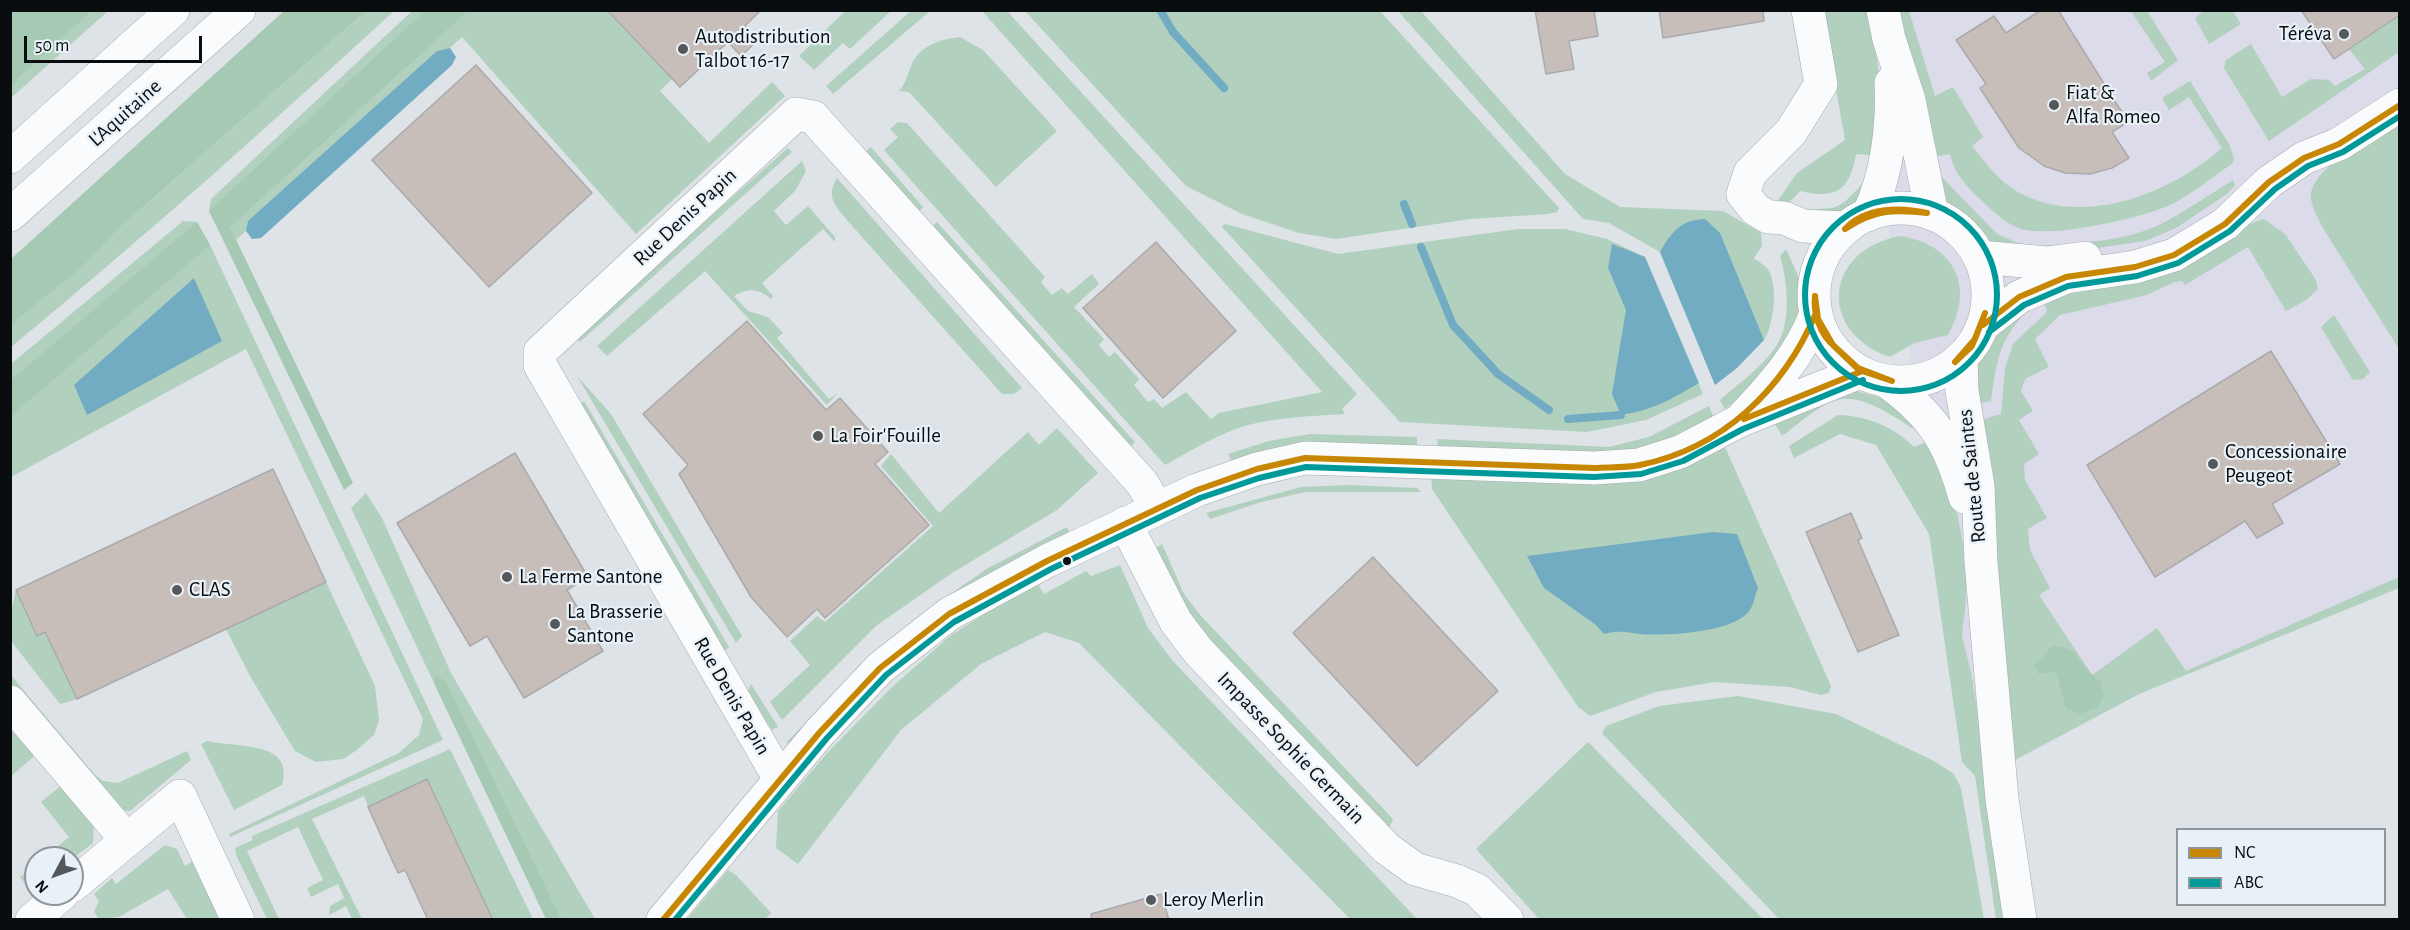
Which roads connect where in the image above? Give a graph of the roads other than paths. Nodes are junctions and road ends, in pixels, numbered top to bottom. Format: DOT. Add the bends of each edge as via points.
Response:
graph roads {
  1 [pos="173,10"];
  2 [pos="238,10"];
  3 [pos="1808,10"];
  4 [pos="1886,25"];
  5 [pos="2400,83"];
  6 [pos="2400,105"];
  7 [pos="10,157"];
  8 [pos="2304,158"];
  9 [pos="2242,205"];
  10 [pos="1932,214"];
  11 [pos="10,215"];
  12 [pos="1768,217"];
  13 [pos="1856,221"];
  14 [pos="1979,257"];
  15 [pos="1817,271"];
  16 [pos="1816,313"];
  17 [pos="1983,325"];
  18 [pos="1961,359"];
  19 [pos="1873,376"];
  20 [pos="1739,421"];
  21 [pos="1157,508"];
  22 [pos="1125,523"];
  23 [pos="1981,562"];
  24 [pos="10,702"];
  25 [pos="780,779"];
  26 [pos="127,840"];
  27 [pos="84,876"];
  28 [pos="48,906"];
  29 [pos="32,920"];
  30 [pos="238,920"];
  31 [pos="663,920"];
  32 [pos="1507,920"];
  33 [pos="2020,920"];
  1 -- 7 [label="main road, L'Aquitaine"];
  2 -- 11 [label="main road, L'Aquitaine"];
  3 -- 12 [label="main road" via="1821,84 1791,132 1750,172 1743,194"];
  4 -- 10 [label="main road" via="1909,100"];
  4 -- 13 [label="main road" via="1893,114 1879,188"];
  5 -- 8 [label="main road" via="2331,128"];
  6 -- 8 [label="main road" via="2339,144"];
  8 -- 9 [label="main road"];
  9 -- 14 [label="main road" via="2216,212 2162,241 2120,252 2047,263"];
  9 -- 17 [label="main road" via="2225,224 2174,255 2135,267 2066,277 2019,297"];
  10 -- 13 [label="main road" via="1889,209"];
  10 -- 14 [label="main road" via="1959,231"];
  12 -- 13 [label="main road" via="1803,225"];
  12 -- 15 [label="main road"];
  13 -- 15 [label="main road" via="1833,240"];
  14 -- 17 [label="main road" via="1987,291"];
  15 -- 16 [label="main road"];
  16 -- 19 [label="main road" via="1824,337 1840,357"];
  16 -- 20 [label="main road" via="1808,335 1774,384"];
  17 -- 18 [label="main road"];
  18 -- 19 [label="main road" via="1926,379 1906,382"];
  18 -- 23 [label="main road, Route de Saintes" via="1962,391 1977,486"];
  19 -- 20 [label="main road"];
  19 -- 23 [label="main road, Route de Saintes" via="1917,405 1939,429 1964,494"];
  20 -- 21 [label="main road" via="1680,452 1640,465 1594,468 1305,458 1218,482"];
  21 -- 22 [label="main road"];
  21 -- 25 [label="main road, Rue Denis Papin" via="1142,483 813,117 796,114 540,351 540,365"];
  22 -- 25 [label="main road" via="950,614 880,668"];
  22 -- 32 [label="main road, Impasse Sophie Germain" via="1176,622 1199,652 1386,848 1415,869 1477,890"];
  23 -- 33 [label="main road" via="2002,799"];
  24 -- 26 [label="main road"];
  25 -- 31 [label="main road"];
  26 -- 27 [label="main road"];
  26 -- 30 [label="main road" via="180,796"];
  28 -- 29 [label="main road"];
}
